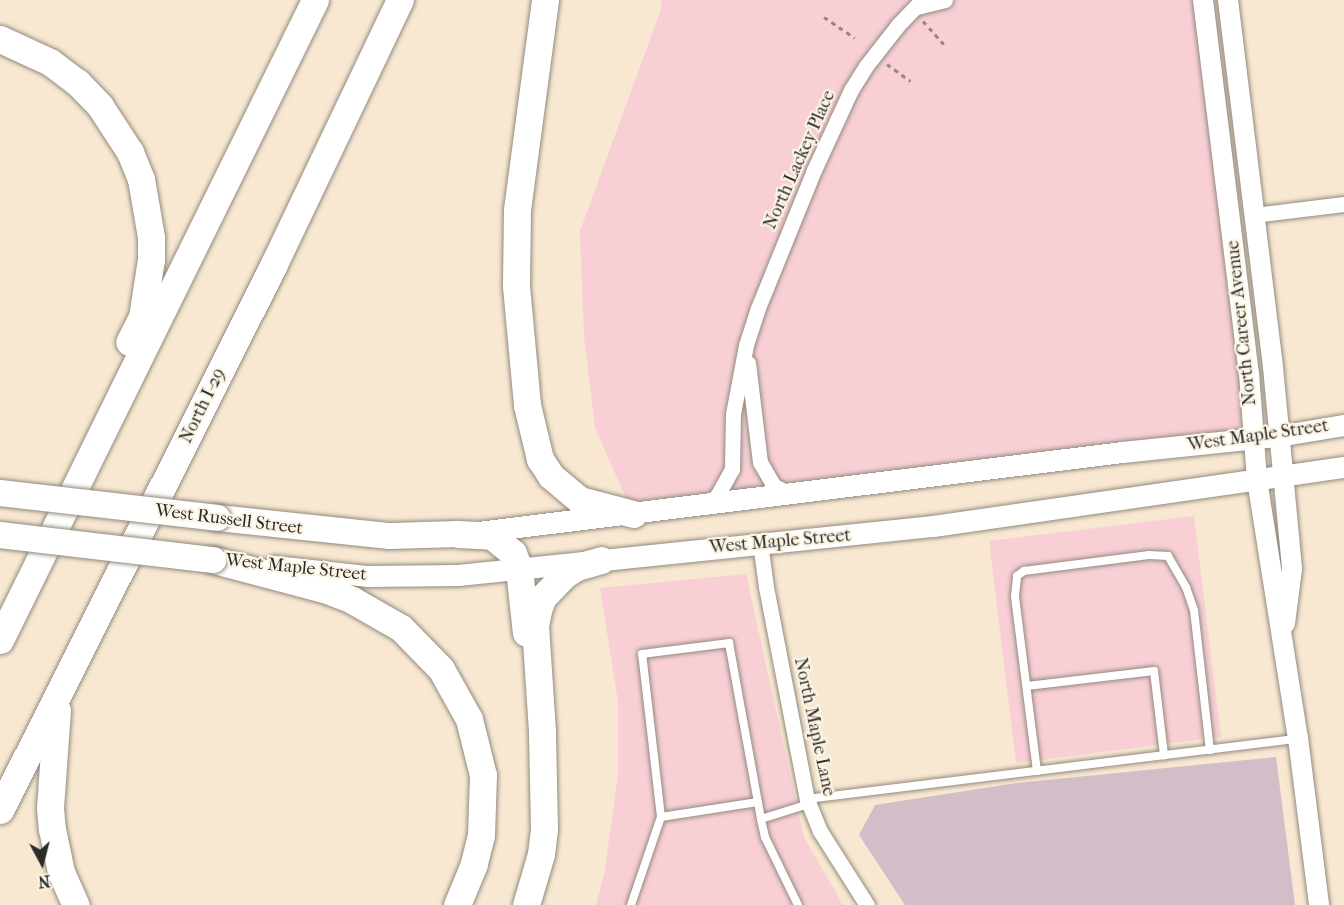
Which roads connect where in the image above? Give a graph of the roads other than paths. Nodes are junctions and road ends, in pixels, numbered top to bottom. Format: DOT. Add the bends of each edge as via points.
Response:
graph roads {
  1 [pos="315,0"];
  2 [pos="400,0"];
  3 [pos="546,0"];
  4 [pos="945,0"];
  5 [pos="1203,0"];
  6 [pos="1228,0"];
  7 [pos="920,9"];
  8 [pos="0,39"];
  9 [pos="1344,204"];
  10 [pos="1254,215"];
  11 [pos="746,345"];
  12 [pos="1344,425"];
  13 [pos="1278,436"];
  14 [pos="1253,438"];
  15 [pos="87,466"];
  16 [pos="1344,467"];
  17 [pos="1283,475"];
  18 [pos="1257,480"];
  19 [pos="0,493"];
  20 [pos="794,495"];
  21 [pos="703,506"];
  22 [pos="633,513"];
  23 [pos="458,534"];
  24 [pos="0,535"];
  25 [pos="760,543"];
  26 [pos="214,560"];
  27 [pos="601,560"];
  28 [pos="519,569"];
  29 [pos="0,640"];
  30 [pos="1283,645"];
  31 [pos="1027,686"];
  32 [pos="59,696"];
  33 [pos="1298,738"];
  34 [pos="1210,750"];
  35 [pos="1164,755"];
  36 [pos="543,771"];
  37 [pos="1037,771"];
  38 [pos="758,802"];
  39 [pos="808,802"];
  40 [pos="0,810"];
  41 [pos="661,817"];
  42 [pos="761,819"];
  43 [pos="76,905"];
  44 [pos="457,905"];
  45 [pos="526,905"];
  46 [pos="631,905"];
  47 [pos="798,905"];
  48 [pos="867,905"];
  49 [pos="1319,905"];
  1 -- 15 [label="highway"];
  2 -- 32 [label="highway, North I-29"];
  3 -- 22 [label="highway" via="517,210 516,286 527,405 540,459 551,476 580,500"];
  4 -- 7 [label="street"];
  5 -- 14 [label="street, North Career Avenue" via="1249,373"];
  6 -- 10 [label="street, North Career Avenue"];
  7 -- 11 [label="street, North Lackey Place" via="882,44 851,90 802,201"];
  8 -- 15 [label="highway" via="50,62 100,106 130,152 148,208 151,259 142,316 97,407"];
  9 -- 10 [label="street"];
  10 -- 13 [label="street, North Career Avenue"];
  11 -- 20 [label="street, North Lackey Place" via="760,462 774,486"];
  11 -- 21 [label="street, North Lackey Place" via="733,414 732,469 717,496"];
  12 -- 13 [label="main road, West Maple Street"];
  13 -- 14 [label="main road, West Maple Street"];
  13 -- 17 [label="street, North Career Avenue"];
  14 -- 18 [label="street, North Career Avenue"];
  14 -- 20 [label="main road, West Maple Street"];
  15 -- 29 [label="highway"];
  16 -- 17 [label="main road, West Maple Street"];
  17 -- 18 [label="main road, West Maple Street"];
  17 -- 30 [label="street, North Career Avenue" via="1292,569"];
  18 -- 25 [label="main road, West Maple Street" via="989,519"];
  18 -- 30 [label="street, North Career Avenue"];
  19 -- 23 [label="highway, West Russell Street, bridge" via="371,535"];
  20 -- 21 [label="main road, West Maple Street"];
  21 -- 22 [label="main road, West Maple Street"];
  22 -- 23 [label="main road, West Maple Street"];
  23 -- 28 [label="highway" via="492,536 513,553"];
  24 -- 26 [label="highway, bridge"];
  25 -- 27 [label="main road, West Maple Street"];
  25 -- 39 [label="street, North Maple Lane"];
  26 -- 28 [label="main road, West Maple Street" via="368,576 458,575"];
  26 -- 44 [label="highway" via="352,600 401,628 441,669 469,719 483,776 481,835"];
  27 -- 28 [label="main road, West Maple Street"];
  27 -- 36 [label="highway" via="564,575 543,597 538,610 535,626"];
  28 -- 36 [label="highway"];
  30 -- 33 [label="street, North Career Avenue"];
  31 -- 34 [label="lane" via="1017,576 1024,571 1168,556 1194,610"];
  31 -- 35 [label="lane" via="1154,671"];
  31 -- 37 [label="lane"];
  32 -- 40 [label="highway, North I-29"];
  32 -- 43 [label="highway" via="50,808 61,872"];
  33 -- 34 [label="lane"];
  33 -- 49 [label="street, North Career Avenue"];
  34 -- 35 [label="lane"];
  35 -- 37 [label="lane"];
  36 -- 45 [label="highway" via="541,854"];
  37 -- 39 [label="lane"];
  38 -- 41 [label="lane"];
  38 -- 41 [label="lane" via="729,644 642,654"];
  38 -- 42 [label="lane"];
  39 -- 42 [label="lane"];
  39 -- 48 [label="street, North Maple Lane" via="830,848"];
  41 -- 46 [label="lane"];
  42 -- 47 [label="lane" via="765,837"];
}
